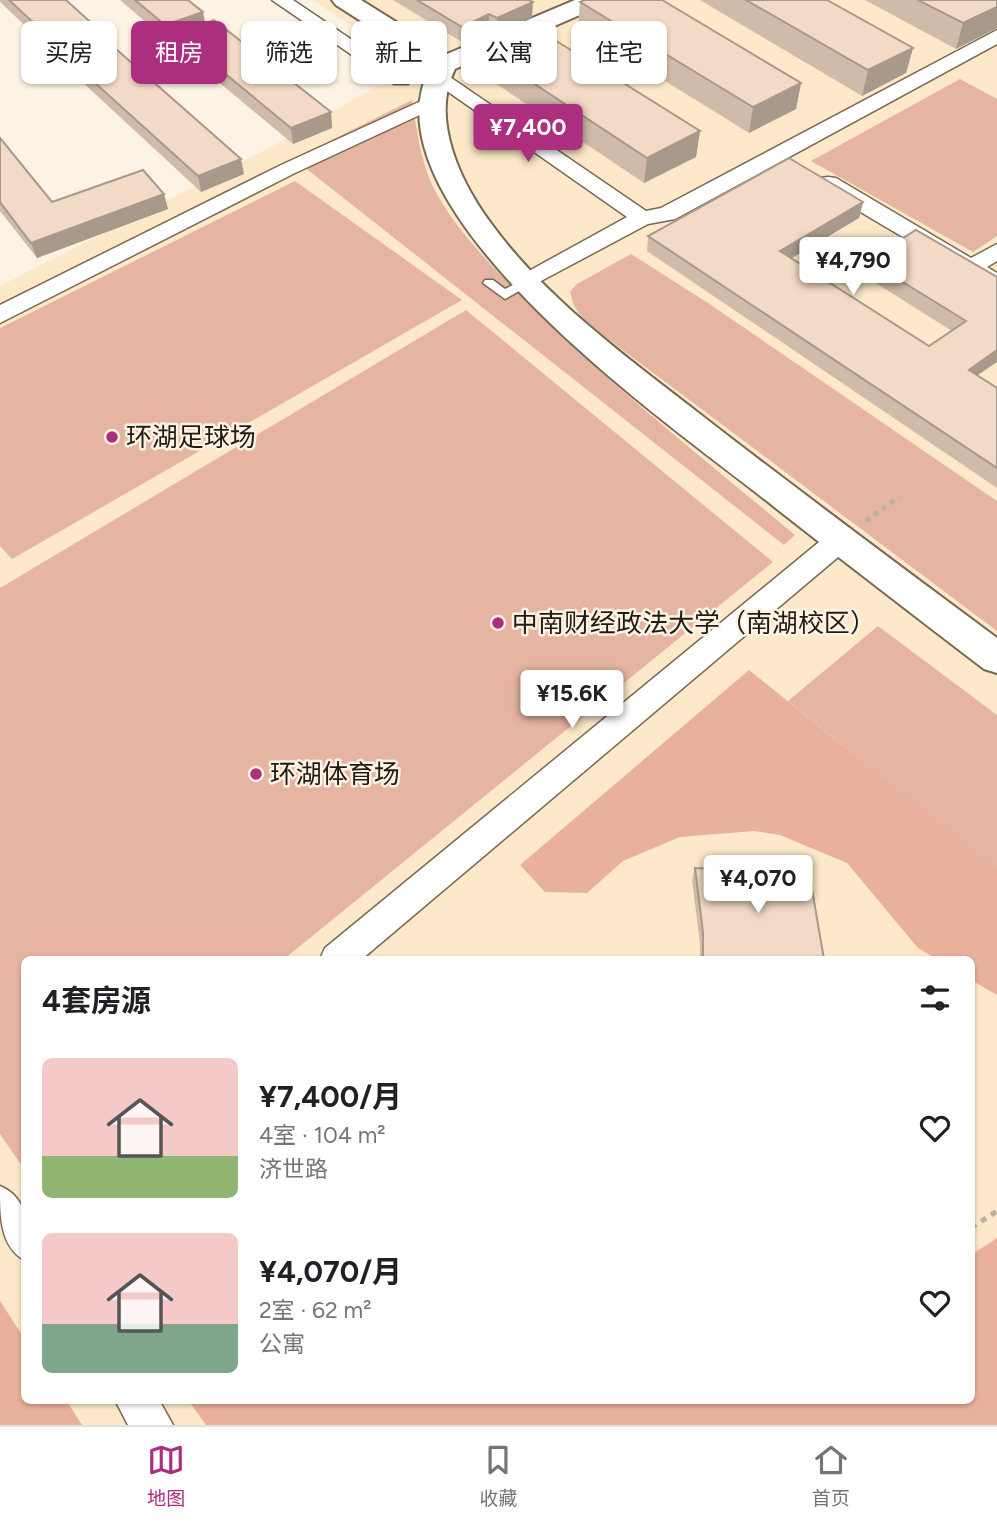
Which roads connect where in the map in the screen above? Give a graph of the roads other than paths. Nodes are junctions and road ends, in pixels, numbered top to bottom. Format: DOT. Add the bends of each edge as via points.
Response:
graph roads {
  1 [pos="281,0"];
  2 [pos="344,0"];
  3 [pos="595,0"];
  4 [pos="368,21"];
  5 [pos="997,36"];
  6 [pos="351,47"];
  7 [pos="447,76"];
  8 [pos="433,84"];
  9 [pos="438,84"];
  10 [pos="442,84"];
  11 [pos="780,155"];
  12 [pos="642,218"];
  13 [pos="997,251"];
  14 [pos="972,267"];
  15 [pos="526,282"];
  16 [pos="997,282"];
  17 [pos="489,283"];
  18 [pos="0,315"];
  19 [pos="840,540"];
  20 [pos="997,658"];
  21 [pos="341,956"];
  22 [pos="138,1404"];
  23 [pos="152,1425"];
  1 -- 6 [label="street"];
  2 -- 4 [label="street"];
  3 -- 7 [label="street"];
  5 -- 11 [label="street"];
  8 -- 18 [label="street" via="288,169"];
  9 -- 15 [label="street" via="441,150 489,241"];
  10 -- 12 [label="street"];
  11 -- 12 [label="street" via="667,214"];
  11 -- 14 [label="street"];
  12 -- 15 [label="street"];
  13 -- 14 [label="street"];
  14 -- 16 [label="street"];
  15 -- 17 [label="lane" via="505,295"];
  15 -- 19 [label="street" via="624,371"];
  19 -- 20 [label="street"];
  19 -- 21 [label="street"];
  22 -- 23 [label="street"];
}
